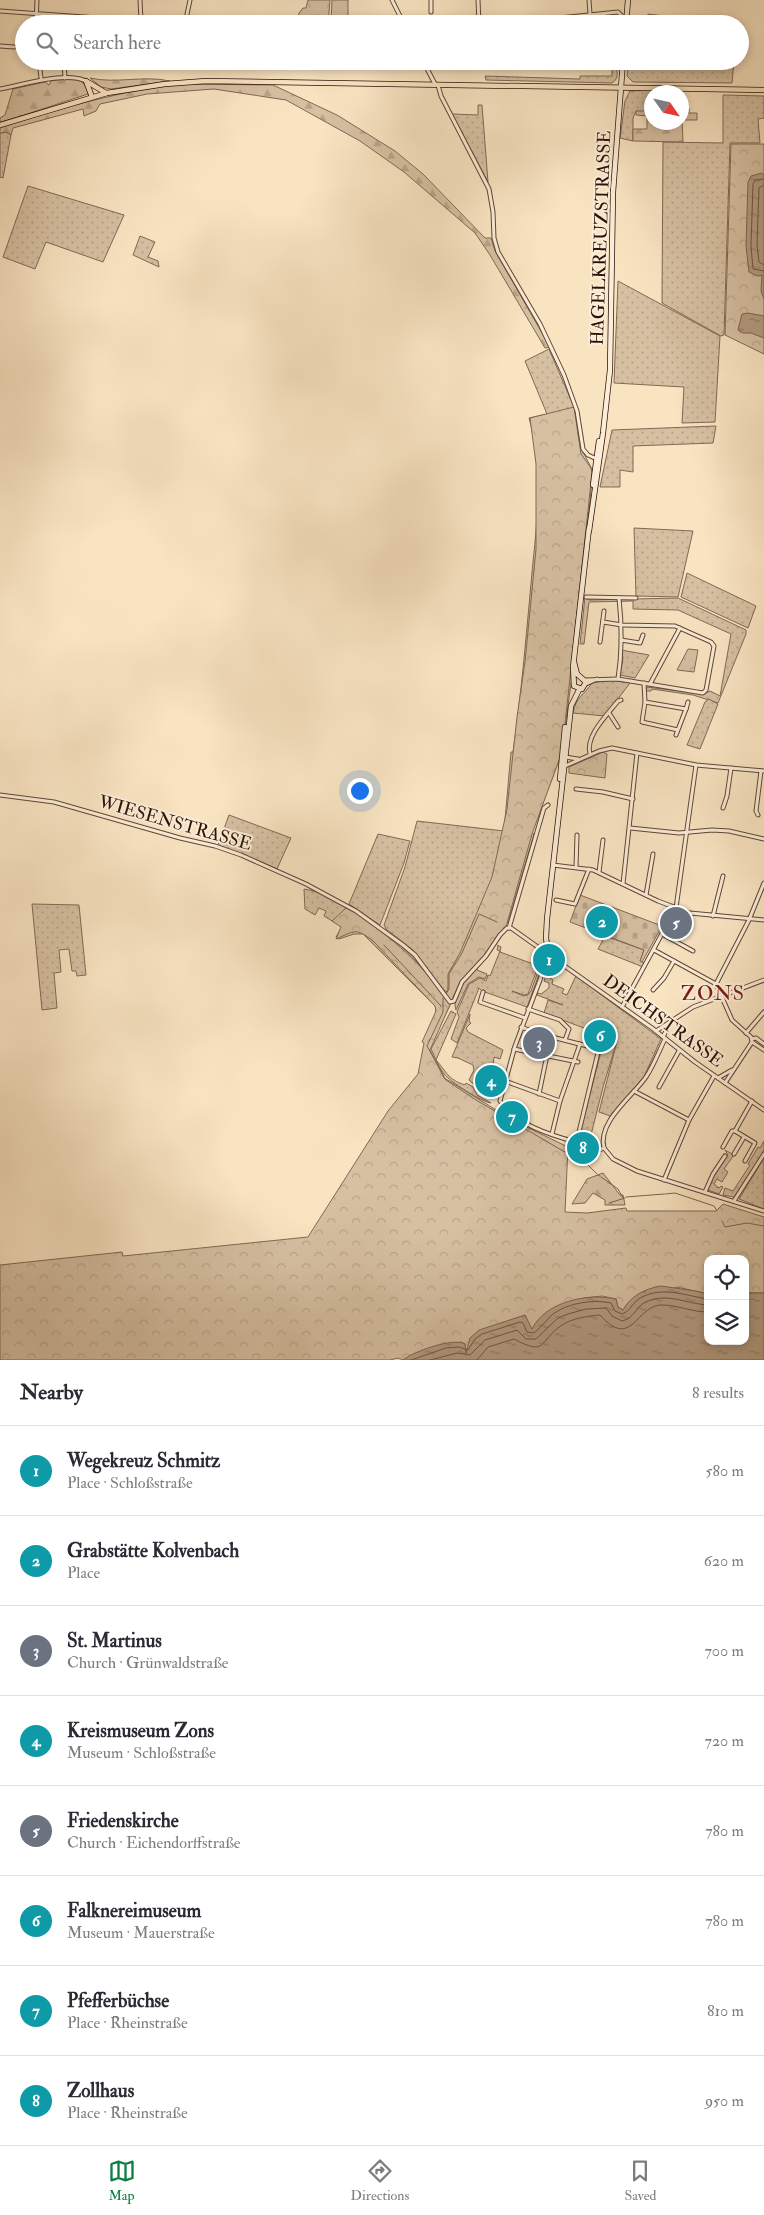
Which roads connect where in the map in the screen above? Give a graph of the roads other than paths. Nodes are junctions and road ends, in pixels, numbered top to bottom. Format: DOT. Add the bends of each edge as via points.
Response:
graph roads {
  1 [pos="37,0"];
  2 [pos="140,0"];
  3 [pos="190,0"];
  4 [pos="392,0"];
  5 [pos="431,0"];
  6 [pos="478,0"];
  7 [pos="589,0"];
  8 [pos="628,0"];
  9 [pos="0,11"];
  10 [pos="431,12"];
  11 [pos="36,14"];
  12 [pos="590,14"];
  13 [pos="51,15"];
  14 [pos="141,15"];
  15 [pos="187,15"];
  16 [pos="400,15"];
  17 [pos="479,15"];
  18 [pos="581,15"];
  19 [pos="620,15"];
  20 [pos="627,15"];
  21 [pos="0,46"];
  22 [pos="14,47"];
  23 [pos="40,70"];
  24 [pos="64,70"];
  25 [pos="428,70"];
  26 [pos="622,70"];
  27 [pos="41,78"];
  28 [pos="64,78"];
  29 [pos="86,81"];
  30 [pos="437,84"];
  31 [pos="93,86"];
  32 [pos="621,88"];
  33 [pos="0,89"];
  34 [pos="764,90"];
  35 [pos="107,93"];
  36 [pos="94,96"];
  37 [pos="0,126"];
  38 [pos="598,461"];
  39 [pos="586,597"];
  40 [pos="619,598"];
  41 [pos="636,598"];
  42 [pos="604,611"];
  43 [pos="603,622"];
  44 [pos="622,625"];
  45 [pos="680,628"];
  46 [pos="643,635"];
  47 [pos="621,640"];
  48 [pos="600,642"];
  49 [pos="578,678"];
  50 [pos="618,679"];
  51 [pos="586,682"];
  52 [pos="644,683"];
  53 [pos="650,684"];
  54 [pos="577,689"];
  55 [pos="620,700"];
  56 [pos="645,702"];
  57 [pos="688,702"];
  58 [pos="686,709"];
  59 [pos="609,713"];
  60 [pos="618,726"];
  61 [pos="678,730"];
  62 [pos="676,735"];
  63 [pos="637,753"];
  64 [pos="590,754"];
  65 [pos="564,759"];
  66 [pos="579,759"];
  67 [pos="571,762"];
  68 [pos="696,765"];
  69 [pos="564,767"];
  70 [pos="731,768"];
  71 [pos="762,771"];
  72 [pos="576,789"];
  73 [pos="0,795"];
  74 [pos="633,799"];
  75 [pos="548,805"];
  76 [pos="723,808"];
  77 [pos="558,813"];
  78 [pos="758,815"];
  79 [pos="630,828"];
  80 [pos="687,832"];
  81 [pos="577,835"];
  82 [pos="764,839"];
  83 [pos="603,840"];
  84 [pos="653,854"];
  85 [pos="553,865"];
  86 [pos="576,867"];
  87 [pos="589,869"];
  88 [pos="599,872"];
  89 [pos="723,876"];
  90 [pos="764,883"];
  91 [pos="623,884"];
  92 [pos="646,895"];
  93 [pos="556,900"];
  94 [pos="676,908"];
  95 [pos="713,916"];
  96 [pos="749,920"];
  97 [pos="764,920"];
  98 [pos="509,928"];
  99 [pos="662,934"];
  100 [pos="654,950"];
  101 [pos="693,951"];
  102 [pos="548,952"];
  103 [pos="553,959"];
  104 [pos="674,961"];
  105 [pos="546,965"];
  106 [pos="764,980"];
  107 [pos="716,984"];
  108 [pos="653,990"];
  109 [pos="483,992"];
  110 [pos="722,996"];
  111 [pos="622,1006"];
  112 [pos="528,1009"];
  113 [pos="764,1012"];
  114 [pos="525,1018"];
  115 [pos="672,1021"];
  116 [pos="521,1027"];
  117 [pos="529,1030"];
  118 [pos="656,1031"];
  119 [pos="746,1033"];
  120 [pos="552,1038"];
  121 [pos="664,1038"];
  122 [pos="566,1040"];
  123 [pos="601,1040"];
  124 [pos="752,1040"];
  125 [pos="580,1044"];
  126 [pos="764,1044"];
  127 [pos="514,1049"];
  128 [pos="599,1049"];
  129 [pos="764,1050"];
  130 [pos="679,1051"];
  131 [pos="546,1055"];
  132 [pos="576,1061"];
  133 [pos="732,1070"];
  134 [pos="716,1077"];
  135 [pos="505,1081"];
  136 [pos="725,1083"];
  137 [pos="659,1087"];
  138 [pos="634,1091"];
  139 [pos="539,1094"];
  140 [pos="560,1101"];
  141 [pos="752,1101"];
  142 [pos="764,1110"];
  143 [pos="689,1120"];
  144 [pos="735,1131"];
  145 [pos="552,1134"];
  146 [pos="744,1137"];
  147 [pos="576,1142"];
  148 [pos="723,1147"];
  149 [pos="604,1148"];
  150 [pos="734,1154"];
  151 [pos="764,1154"];
  152 [pos="725,1156"];
  153 [pos="745,1161"];
  154 [pos="664,1180"];
  155 [pos="705,1192"];
  156 [pos="734,1201"];
  157 [pos="764,1211"];
  1 -- 11 [label="street"];
  2 -- 14 [label="street"];
  3 -- 15 [label="street"];
  4 -- 16 [label="street"];
  5 -- 10 [label="street"];
  6 -- 17 [label="street"];
  7 -- 12 [label="street"];
  8 -- 20 [label="street"];
  9 -- 11 [label="street"];
  11 -- 13 [label="street"];
  12 -- 18 [label="street"];
  12 -- 19 [label="street"];
  21 -- 22 [label="street"];
  23 -- 27 [label="street"];
  24 -- 28 [label="street"];
  25 -- 30 [label="street"];
  26 -- 32 [label="street, HAGELKREUZSTRASSE"];
  28 -- 29 [label="street"];
  28 -- 33 [label="street"];
  29 -- 31 [label="main road"];
  29 -- 36 [label="main road"];
  30 -- 32 [label="main road"];
  30 -- 35 [label="main road" via="206,81"];
  30 -- 38 [label="street" via="489,190 498,252 549,342 574,400 584,449"];
  31 -- 35 [label="main road"];
  31 -- 36 [label="main road"];
  32 -- 34 [label="main road"];
  32 -- 38 [label="street, HAGELKREUZSTRASSE" via="613,192 611,351"];
  35 -- 36 [label="main road"];
  36 -- 37 [label="main road"];
  38 -- 49 [label="street, HAGELKREUZSTRASSE" via="574,662"];
  39 -- 40 [label="street"];
  40 -- 41 [label="street"];
  40 -- 44 [label="street"];
  42 -- 43 [label="street"];
  43 -- 44 [label="street"];
  43 -- 48 [label="street"];
  44 -- 45 [label="street"];
  44 -- 47 [label="street"];
  45 -- 53 [label="street"];
  45 -- 53 [label="street" via="713,644 705,692"];
  46 -- 47 [label="street" via="640,643"];
  47 -- 50 [label="street"];
  49 -- 51 [label="street"];
  49 -- 54 [label="street" via="573,684"];
  50 -- 51 [label="street"];
  50 -- 52 [label="street"];
  51 -- 54 [label="street"];
  52 -- 53 [label="street"];
  52 -- 56 [label="street"];
  54 -- 65 [label="street" via="570,710"];
  54 -- 65 [label="street" via="568,708"];
  55 -- 59 [label="street"];
  56 -- 58 [label="street"];
  56 -- 61 [label="street" via="642,722"];
  57 -- 58 [label="street"];
  58 -- 61 [label="street"];
  59 -- 60 [label="street"];
  59 -- 64 [label="street" via="590,740"];
  61 -- 62 [label="street"];
  63 -- 64 [label="street" via="612,748"];
  63 -- 68 [label="street"];
  63 -- 74 [label="street"];
  64 -- 66 [label="street"];
  65 -- 66 [label="street"];
  65 -- 67 [label="street"];
  65 -- 69 [label="street"];
  65 -- 77 [label="street"];
  66 -- 67 [label="street"];
  67 -- 69 [label="street"];
  68 -- 70 [label="street"];
  68 -- 80 [label="street"];
  69 -- 77 [label="street"];
  70 -- 71 [label="street"];
  70 -- 76 [label="street"];
  71 -- 78 [label="street"];
  72 -- 74 [label="street"];
  73 -- 98 [label="street, WIESENSTRASSE" via="54,802 215,846 299,881 356,911 404,945 450,1002 454,1001 466,976"];
  74 -- 79 [label="street"];
  75 -- 98 [label="street" via="544,808"];
  77 -- 85 [label="street"];
  79 -- 80 [label="street"];
  79 -- 91 [label="street"];
  80 -- 82 [label="street" via="730,831"];
  80 -- 94 [label="street"];
  81 -- 86 [label="street"];
  83 -- 88 [label="street"];
  84 -- 92 [label="street"];
  85 -- 86 [label="street"];
  85 -- 102 [label="street" via="546,931"];
  86 -- 87 [label="street"];
  87 -- 88 [label="street"];
  87 -- 93 [label="street" via="574,904"];
  88 -- 91 [label="street"];
  89 -- 95 [label="street"];
  90 -- 96 [label="street"];
  91 -- 92 [label="street"];
  92 -- 94 [label="street"];
  94 -- 95 [label="street"];
  94 -- 99 [label="street"];
  95 -- 96 [label="street"];
  96 -- 97 [label="street"];
  96 -- 107 [label="street"];
  98 -- 102 [label="street"];
  99 -- 100 [label="street"];
  99 -- 101 [label="street"];
  100 -- 104 [label="street"];
  100 -- 111 [label="street"];
  102 -- 103 [label="street, DEICHSTRASSE"];
  102 -- 105 [label="street"];
  103 -- 105 [label="street"];
  103 -- 111 [label="street, DEICHSTRASSE"];
  104 -- 107 [label="street"];
  104 -- 108 [label="street"];
  105 -- 112 [label="street"];
  106 -- 110 [label="street"];
  107 -- 110 [label="street"];
  109 -- 114 [label="street" via="480,1002"];
  110 -- 115 [label="street" via="693,1007"];
  110 -- 119 [label="street" via="732,1020"];
  111 -- 118 [label="street, DEICHSTRASSE"];
  112 -- 114 [label="street"];
  112 -- 122 [label="street" via="560,1020 569,1029"];
  113 -- 119 [label="street"];
  114 -- 116 [label="street"];
  115 -- 118 [label="street"];
  115 -- 121 [label="street"];
  116 -- 117 [label="street"];
  116 -- 127 [label="street"];
  118 -- 121 [label="street, DEICHSTRASSE"];
  119 -- 124 [label="street"];
  120 -- 122 [label="street"];
  121 -- 130 [label="street, DEICHSTRASSE"];
  121 -- 138 [label="street" via="647,1075"];
  122 -- 125 [label="street"];
  123 -- 128 [label="street"];
  124 -- 126 [label="street" via="756,1038"];
  124 -- 129 [label="street"];
  124 -- 133 [label="street"];
  125 -- 128 [label="street"];
  125 -- 132 [label="street"];
  127 -- 131 [label="street"];
  127 -- 135 [label="street"];
  128 -- 147 [label="street"];
  130 -- 134 [label="street, DEICHSTRASSE"];
  130 -- 137 [label="street"];
  131 -- 132 [label="street"];
  131 -- 139 [label="street"];
  132 -- 140 [label="street"];
  133 -- 134 [label="street"];
  133 -- 136 [label="street"];
  134 -- 136 [label="street, DEICHSTRASSE"];
  134 -- 143 [label="street"];
  135 -- 139 [label="street"];
  135 -- 145 [label="street" via="500,1102 508,1112"];
  136 -- 141 [label="street, DEICHSTRASSE"];
  138 -- 143 [label="street"];
  138 -- 149 [label="street" via="609,1121"];
  139 -- 140 [label="street"];
  140 -- 145 [label="street"];
  141 -- 142 [label="street, DEICHSTRASSE"];
  141 -- 144 [label="street"];
  143 -- 154 [label="street"];
  144 -- 146 [label="street"];
  144 -- 148 [label="street"];
  145 -- 147 [label="street"];
  146 -- 150 [label="street"];
  146 -- 153 [label="street" via="755,1144"];
  147 -- 149 [label="street" via="599,1150"];
  149 -- 154 [label="street" via="617,1161"];
  151 -- 156 [label="street"];
  152 -- 155 [label="street"];
  154 -- 155 [label="street"];
  155 -- 156 [label="street"];
  156 -- 157 [label="street"];
}
